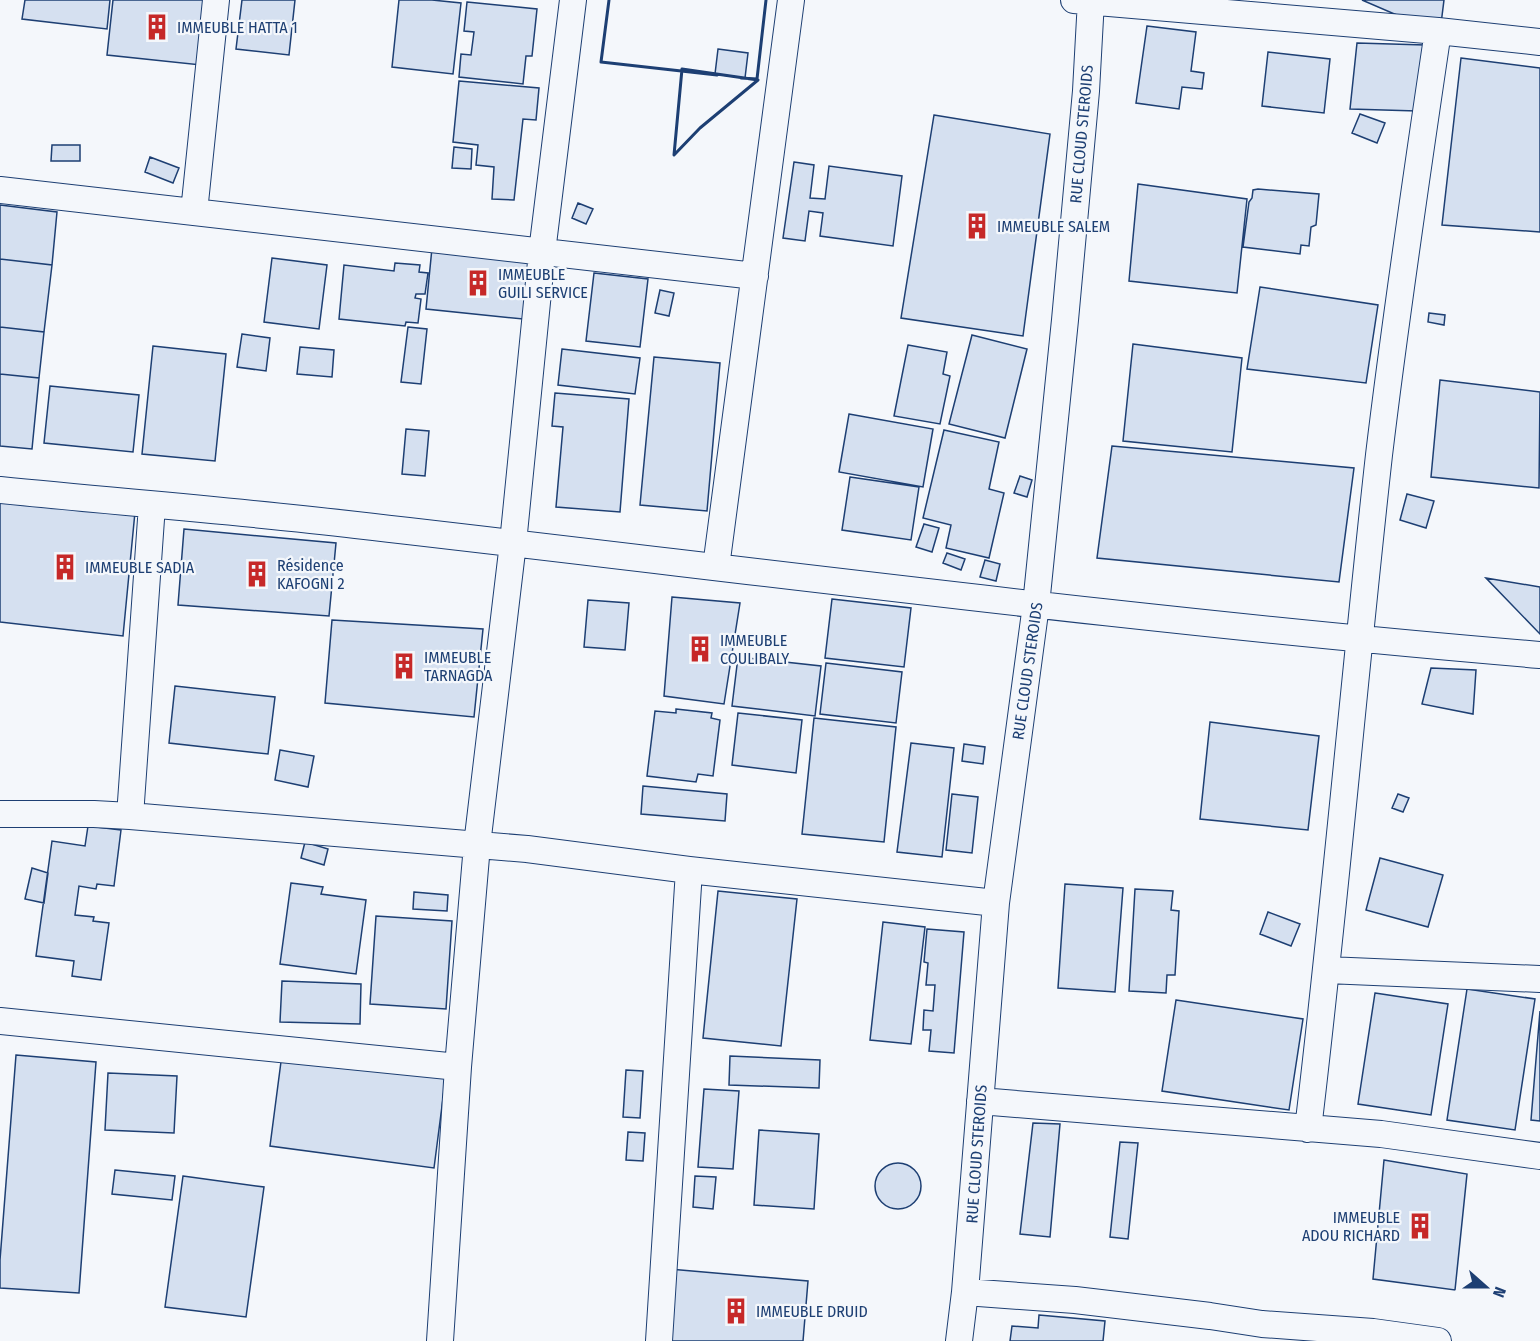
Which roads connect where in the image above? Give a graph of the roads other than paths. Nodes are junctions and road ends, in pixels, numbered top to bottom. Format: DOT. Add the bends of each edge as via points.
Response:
graph roads {
  1 [pos="216,0"];
  2 [pos="573,0"];
  3 [pos="791,0"];
  4 [pos="1085,1"];
  5 [pos="1438,31"];
  6 [pos="1540,42"];
  7 [pos="0,190"];
  8 [pos="194,212"];
  9 [pos="542,252"];
  10 [pos="755,276"];
  11 [pos="0,490"];
  12 [pos="152,505"];
  13 [pos="513,543"];
  14 [pos="716,567"];
  15 [pos="1036,605"];
  16 [pos="1359,640"];
  17 [pos="1540,655"];
  18 [pos="0,814"];
  19 [pos="130,816"];
  20 [pos="477,845"];
  21 [pos="689,870"];
  22 [pos="996,903"];
  23 [pos="1328,970"];
  24 [pos="1540,979"];
  25 [pos="0,1021"];
  26 [pos="458,1066"];
  27 [pos="980,1101"];
  28 [pos="1308,1129"];
  29 [pos="1540,1156"];
  30 [pos="965,1292"];
  31 [pos="440,1341"];
  32 [pos="658,1341"];
  33 [pos="959,1341"];
  34 [pos="1438,1341"];
  1 -- 8 [label="street"];
  2 -- 9 [label="street"];
  3 -- 10 [label="street"];
  4 -- 5 [label="street"];
  4 -- 15 [label="street, RUE CLOUD STEROIDS" via="1086,91"];
  5 -- 6 [label="street"];
  5 -- 16 [label="street" via="1379,453"];
  7 -- 8 [label="street"];
  8 -- 9 [label="street"];
  9 -- 10 [label="street"];
  9 -- 13 [label="street"];
  10 -- 14 [label="street"];
  11 -- 12 [label="street"];
  12 -- 13 [label="street"];
  12 -- 19 [label="street"];
  13 -- 14 [label="street"];
  13 -- 20 [label="street"];
  14 -- 15 [label="street"];
  15 -- 16 [label="street"];
  15 -- 22 [label="street, RUE CLOUD STEROIDS"];
  16 -- 17 [label="street"];
  16 -- 23 [label="street"];
  18 -- 19 [label="street"];
  19 -- 20 [label="street"];
  20 -- 21 [label="street"];
  20 -- 26 [label="street"];
  21 -- 22 [label="street"];
  21 -- 32 [label="street"];
  22 -- 27 [label="street, RUE CLOUD STEROIDS"];
  23 -- 24 [label="street"];
  23 -- 28 [label="street"];
  25 -- 26 [label="street"];
  26 -- 31 [label="street"];
  27 -- 28 [label="street"];
  27 -- 30 [label="street, RUE CLOUD STEROIDS"];
  28 -- 29 [label="street" via="1381,1134"];
  30 -- 33 [label="street, RUE CLOUD STEROIDS"];
  30 -- 34 [label="street" via="1075,1300"];
}
